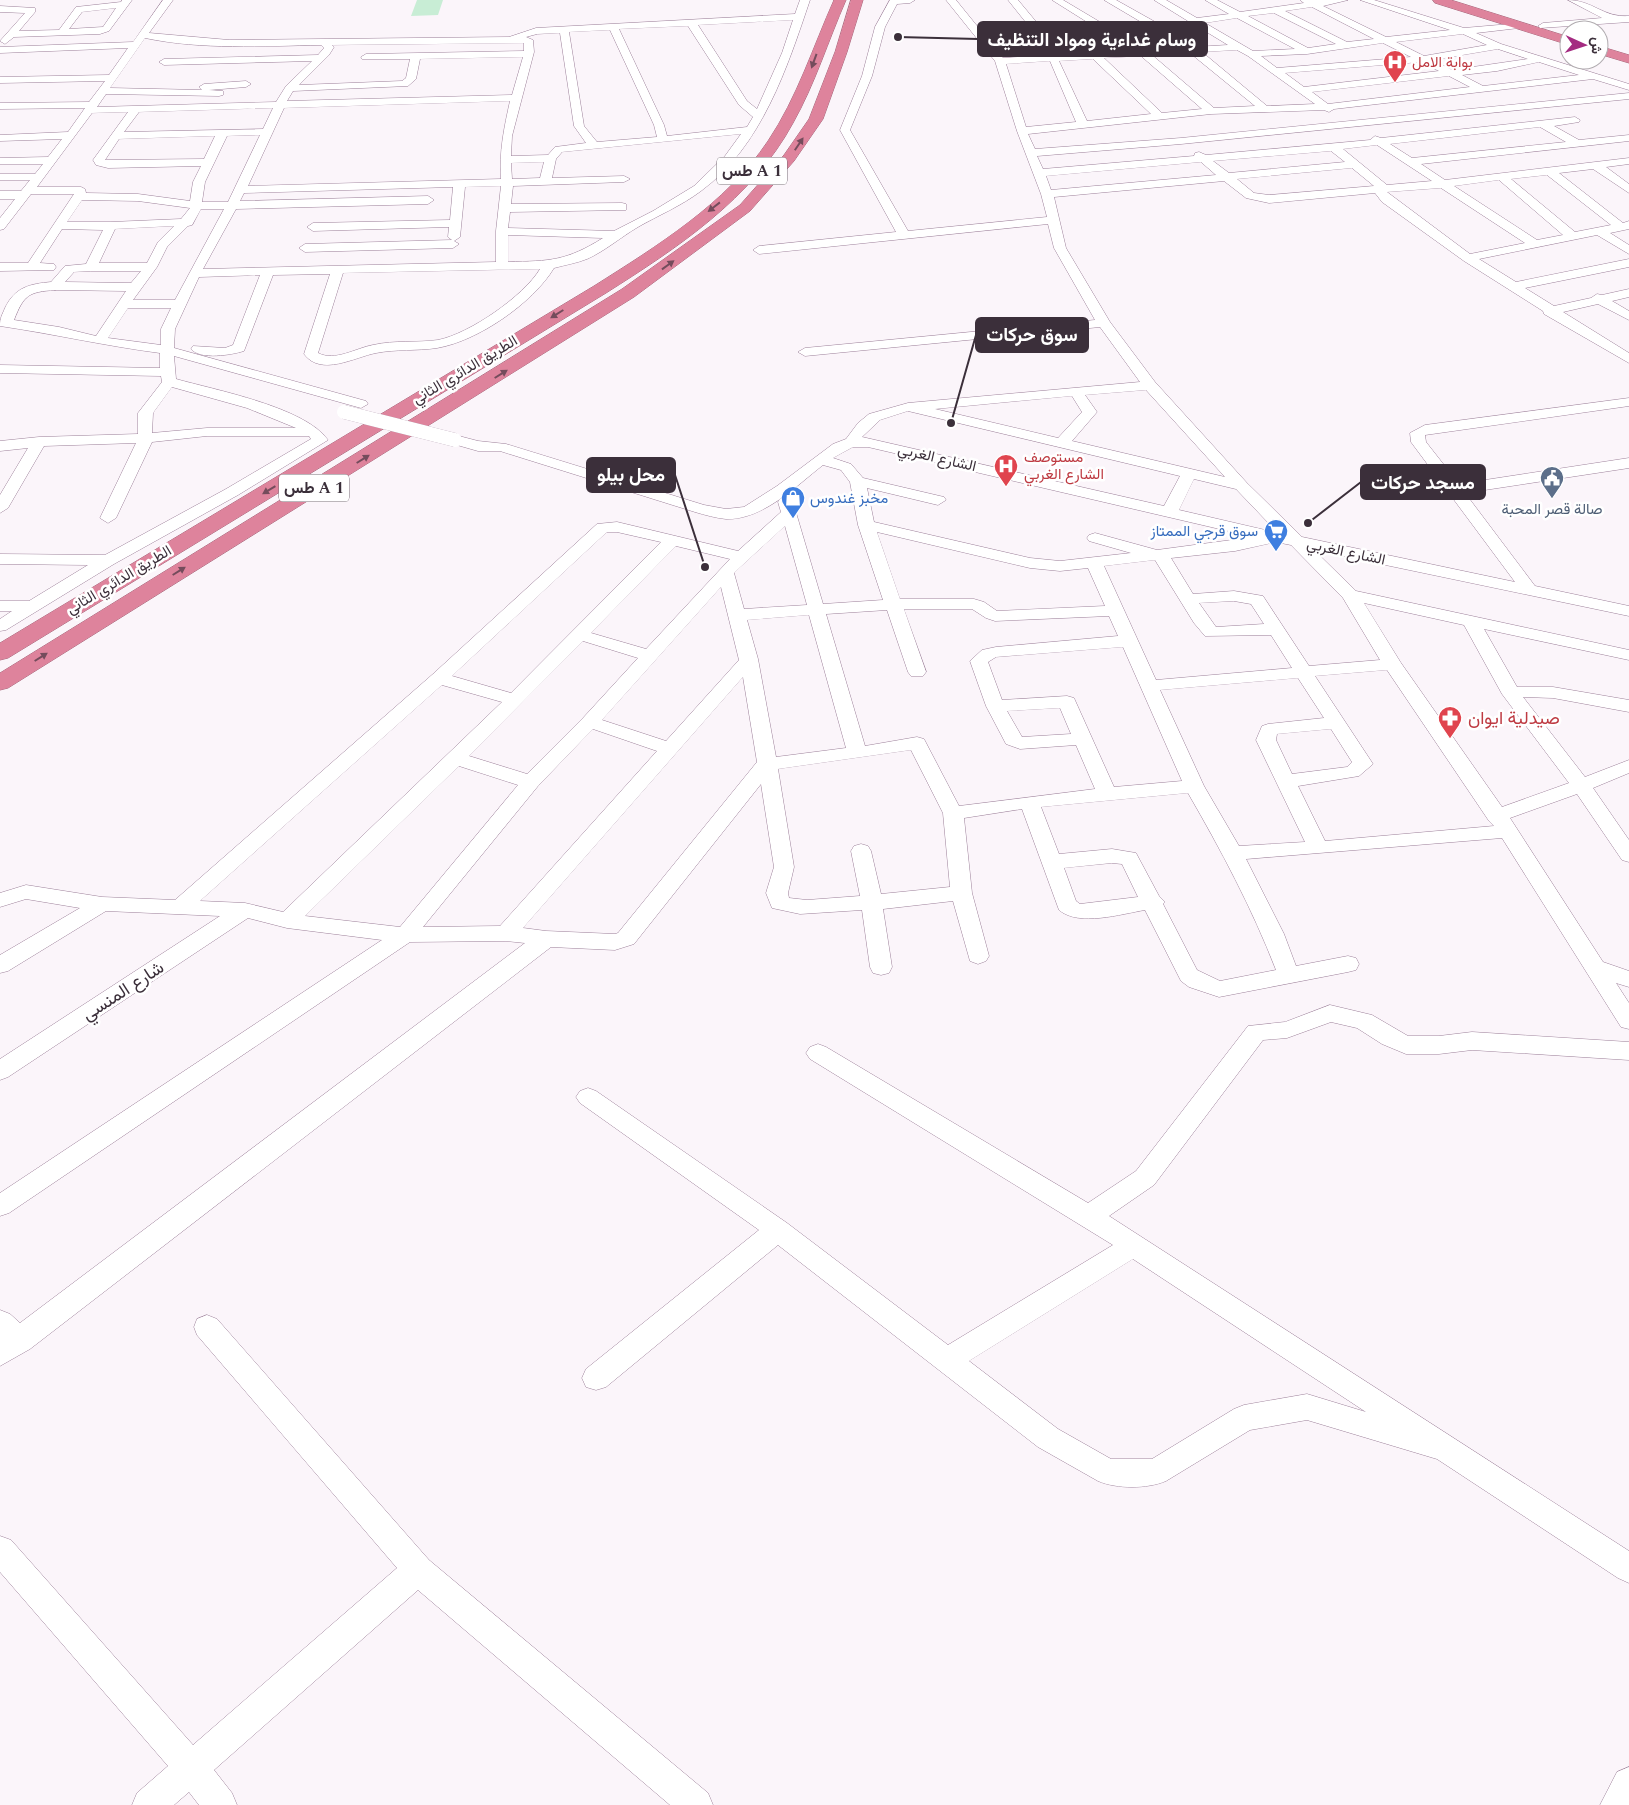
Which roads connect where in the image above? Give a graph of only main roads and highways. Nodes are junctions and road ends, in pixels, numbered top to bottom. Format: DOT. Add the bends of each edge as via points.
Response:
graph roads {
  1 [pos="829,0"];
  2 [pos="840,0"];
  3 [pos="857,0"];
  4 [pos="867,0"];
  5 [pos="1439,0"];
  6 [pos="1458,0"];
  7 [pos="826,30"];
  8 [pos="848,31"];
  9 [pos="1559,31"];
  10 [pos="1559,38"];
  11 [pos="1609,46"];
  12 [pos="1629,52"];
  13 [pos="1609,53"];
  14 [pos="1629,60"];
  15 [pos="0,653"];
  16 [pos="0,683"];
  1 -- 7 [label="highway"];
  2 -- 7 [label="highway, الطريق الدائري الثاني / طس A 1"];
  3 -- 8 [label="highway, طس A 1"];
  4 -- 8 [label="highway"];
  5 -- 10 [label="highway"];
  6 -- 9 [label="highway"];
  7 -- 15 [label="highway, الطريق الدائري الثاني / طس A 1, one-way" via="788,124 760,162 721,202 669,243"];
  16 -- 8 [label="highway, الطريق الدائري الثاني / طس A 1, one-way" via="628,294 745,208 790,158 816,119"];
  11 -- 12 [label="highway"];
  13 -- 14 [label="highway"];
}
